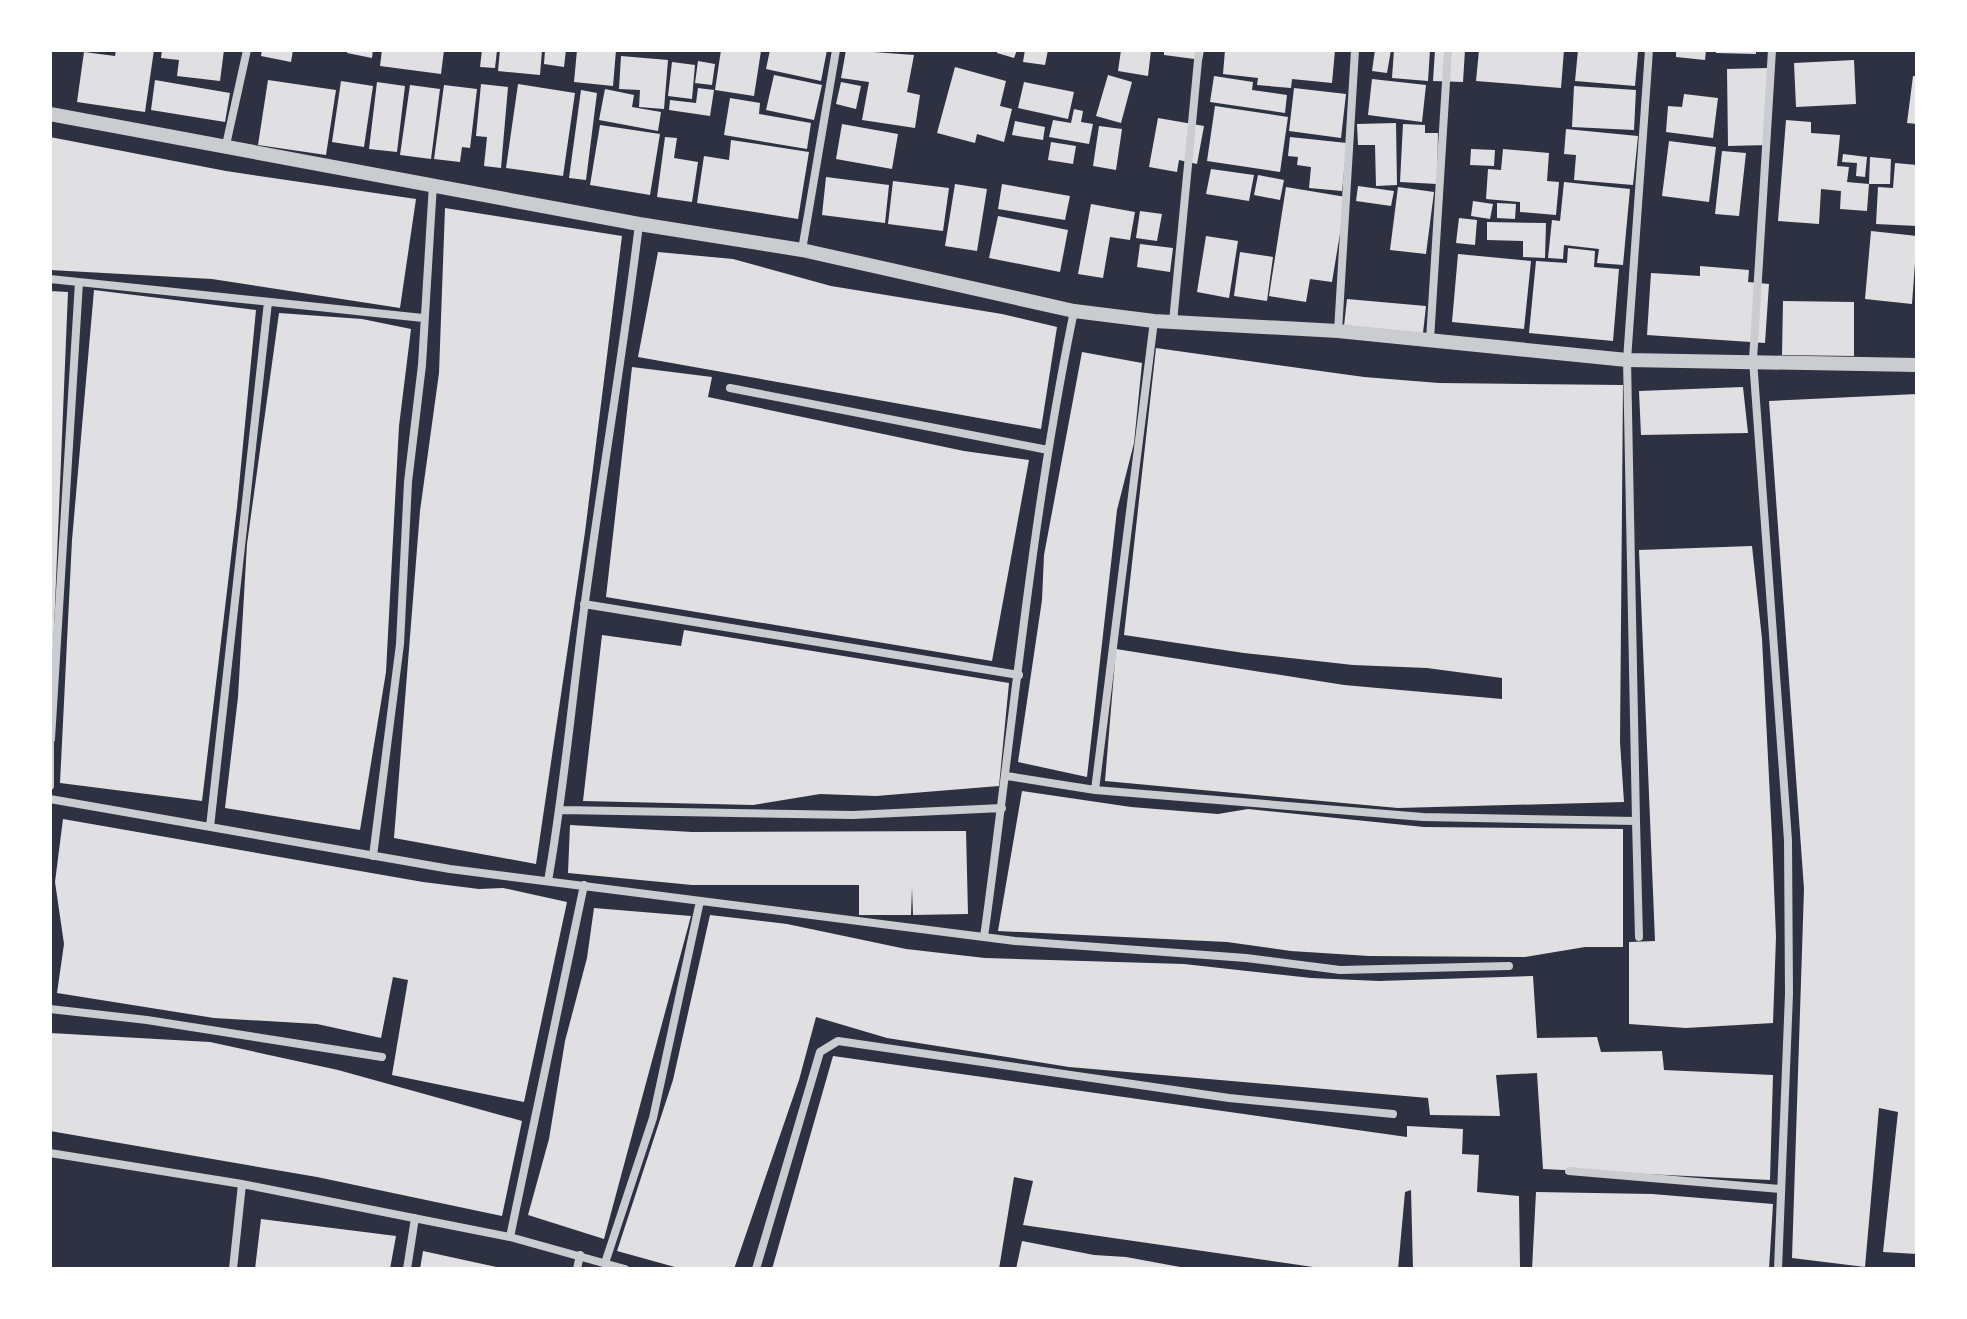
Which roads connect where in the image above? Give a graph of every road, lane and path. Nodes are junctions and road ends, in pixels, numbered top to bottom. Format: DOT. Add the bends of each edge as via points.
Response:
graph roads {
  1 [pos="247,50"];
  2 [pos="836,50"];
  3 [pos="1199,50"];
  4 [pos="1355,50"];
  5 [pos="1448,50"];
  6 [pos="1649,50"];
  7 [pos="1772,50"];
  8 [pos="50,114"];
  9 [pos="226,145"];
  10 [pos="433,184"];
  11 [pos="639,224"];
  12 [pos="802,250"];
  13 [pos="50,279"];
  14 [pos="79,282"];
  15 [pos="268,302"];
  16 [pos="1074,311"];
  17 [pos="423,318"];
  18 [pos="1154,321"];
  19 [pos="1173,322"];
  20 [pos="1338,331"];
  21 [pos="1430,340"];
  22 [pos="1627,360"];
  23 [pos="1753,360"];
  24 [pos="1917,365"];
  25 [pos="730,388"];
  26 [pos="1048,450"];
  27 [pos="584,604"];
  28 [pos="1019,675"];
  29 [pos="50,738"];
  30 [pos="1007,776"];
  31 [pos="50,786"];
  32 [pos="1095,790"];
  33 [pos="50,799"];
  34 [pos="1002,808"];
  35 [pos="561,810"];
  36 [pos="1636,821"];
  37 [pos="210,827"];
  38 [pos="373,856"];
  39 [pos="548,881"];
  40 [pos="584,885"];
  41 [pos="700,901"];
  42 [pos="984,937"];
  43 [pos="1639,937"];
  44 [pos="1509,966"];
  45 [pos="50,1009"];
  46 [pos="382,1057"];
  47 [pos="1393,1114"];
  48 [pos="50,1153"];
  49 [pos="1569,1171"];
  50 [pos="242,1184"];
  51 [pos="1781,1189"];
  52 [pos="415,1218"];
  53 [pos="510,1237"];
  54 [pos="580,1255"];
  55 [pos="605,1263"];
  56 [pos="233,1269"];
  57 [pos="407,1269"];
  58 [pos="577,1269"];
  59 [pos="625,1269"];
  60 [pos="756,1269"];
  61 [pos="1778,1269"];
  1 -- 9 [label="street"];
  2 -- 12 [label="street"];
  3 -- 19 [label="street"];
  4 -- 20 [label="street"];
  5 -- 21 [label="street"];
  6 -- 22 [label="street"];
  7 -- 23 [label="street"];
  8 -- 9 [label="street"];
  9 -- 10 [label="street"];
  10 -- 11 [label="street"];
  10 -- 17 [label="street"];
  11 -- 12 [label="street"];
  11 -- 27 [label="street"];
  12 -- 16 [label="street"];
  13 -- 14 [label="street"];
  14 -- 15 [label="street"];
  14 -- 29 [label="street"];
  15 -- 17 [label="street"];
  15 -- 37 [label="street"];
  16 -- 18 [label="street"];
  16 -- 26 [label="street"];
  17 -- 38 [label="street" via="400,644"];
  18 -- 19 [label="street"];
  18 -- 32 [label="street"];
  19 -- 20 [label="street"];
  20 -- 21 [label="street"];
  21 -- 22 [label="street"];
  22 -- 23 [label="street"];
  22 -- 36 [label="street"];
  23 -- 24 [label="street"];
  23 -- 51 [label="street" via="1788,840 1789,994"];
  25 -- 26 [label="street"];
  26 -- 28 [label="street" via="1029,562"];
  27 -- 28 [label="street"];
  27 -- 35 [label="street"];
  28 -- 30 [label="street"];
  29 -- 31 [label="street"];
  30 -- 32 [label="street"];
  30 -- 34 [label="street"];
  32 -- 36 [label="street" via="1423,817"];
  33 -- 37 [label="street"];
  34 -- 35 [label="street" via="853,815"];
  34 -- 42 [label="street"];
  35 -- 39 [label="street"];
  36 -- 43 [label="street"];
  37 -- 38 [label="street"];
  38 -- 39 [label="street"];
  39 -- 40 [label="street"];
  40 -- 41 [label="street"];
  40 -- 53 [label="street"];
  41 -- 42 [label="street"];
  41 -- 55 [label="street" via="653,1118"];
  42 -- 44 [label="street" via="1340,970"];
  45 -- 46 [label="street"];
  47 -- 60 [label="street" via="1229,1098 838,1041 820,1052 816,1062"];
  48 -- 50 [label="street"];
  49 -- 51 [label="street"];
  50 -- 52 [label="street"];
  50 -- 56 [label="street"];
  51 -- 61 [label="street"];
  52 -- 53 [label="street"];
  52 -- 57 [label="street"];
  53 -- 54 [label="street"];
  54 -- 55 [label="street"];
  54 -- 58 [label="street"];
  55 -- 59 [label="street"];
}
